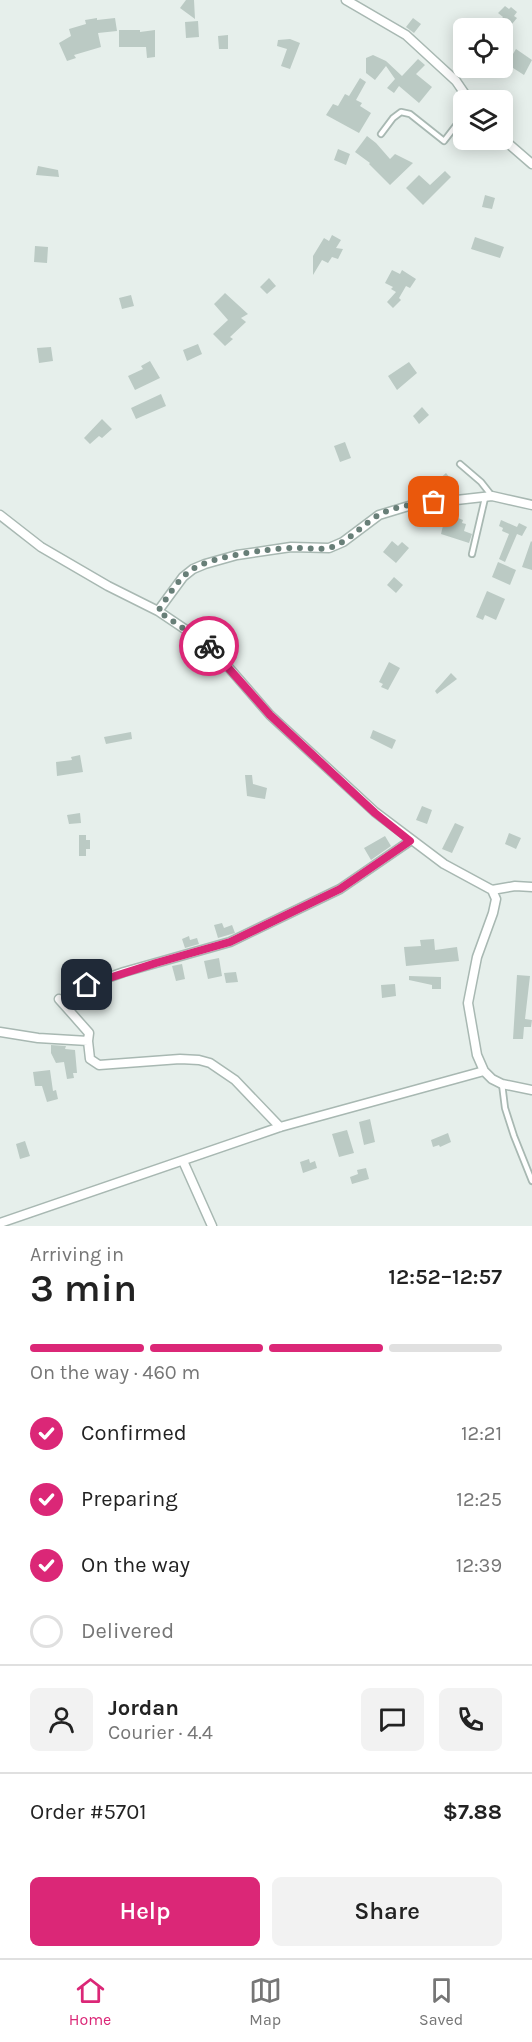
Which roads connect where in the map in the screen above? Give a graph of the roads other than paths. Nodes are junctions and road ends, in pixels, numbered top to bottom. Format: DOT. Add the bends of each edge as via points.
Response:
graph roads {
  1 [pos="346,0"];
  2 [pos="462,90"];
  3 [pos="453,129"];
  4 [pos="381,134"];
  5 [pos="513,148"];
  6 [pos="532,164"];
  7 [pos="460,464"];
  8 [pos="488,497"];
  9 [pos="532,505"];
  10 [pos="0,515"];
  11 [pos="472,555"];
  12 [pos="158,611"];
  13 [pos="410,841"];
  14 [pos="532,887"];
  15 [pos="492,890"];
  16 [pos="87,985"];
  17 [pos="59,999"];
  18 [pos="0,1032"];
  19 [pos="88,1041"];
  20 [pos="484,1071"];
  21 [pos="502,1084"];
  22 [pos="532,1090"];
  23 [pos="280,1127"];
  24 [pos="183,1161"];
  25 [pos="532,1181"];
  26 [pos="0,1223"];
  27 [pos="212,1226"];
  1 -- 2 [label="street" via="406,35"];
  3 -- 4 [label="lane" via="444,141 410,114 401,112"];
  5 -- 6 [label="street"];
  7 -- 8 [label="lane" via="481,482"];
  8 -- 9 [label="street"];
  8 -- 11 [label="lane"];
  8 -- 12 [label="street" via="412,505 379,515 343,542 328,548 237,555 205,564 183,577"];
  10 -- 12 [label="street" via="41,547"];
  12 -- 13 [label="street" via="210,646 270,715"];
  13 -- 15 [label="street"];
  13 -- 16 [label="street" via="340,889 230,942"];
  14 -- 15 [label="street"];
  15 -- 20 [label="street" via="496,899 493,914 477,957 468,1004 477,1055"];
  17 -- 19 [label="street" via="89,1033"];
  18 -- 19 [label="street"];
  19 -- 23 [label="street" via="90,1059 99,1065 180,1059 210,1063 235,1080"];
  20 -- 21 [label="street"];
  20 -- 23 [label="street"];
  21 -- 22 [label="street"];
  21 -- 25 [label="lane" via="505,1108"];
  23 -- 24 [label="street"];
  24 -- 26 [label="street"];
  24 -- 27 [label="street"];
}
